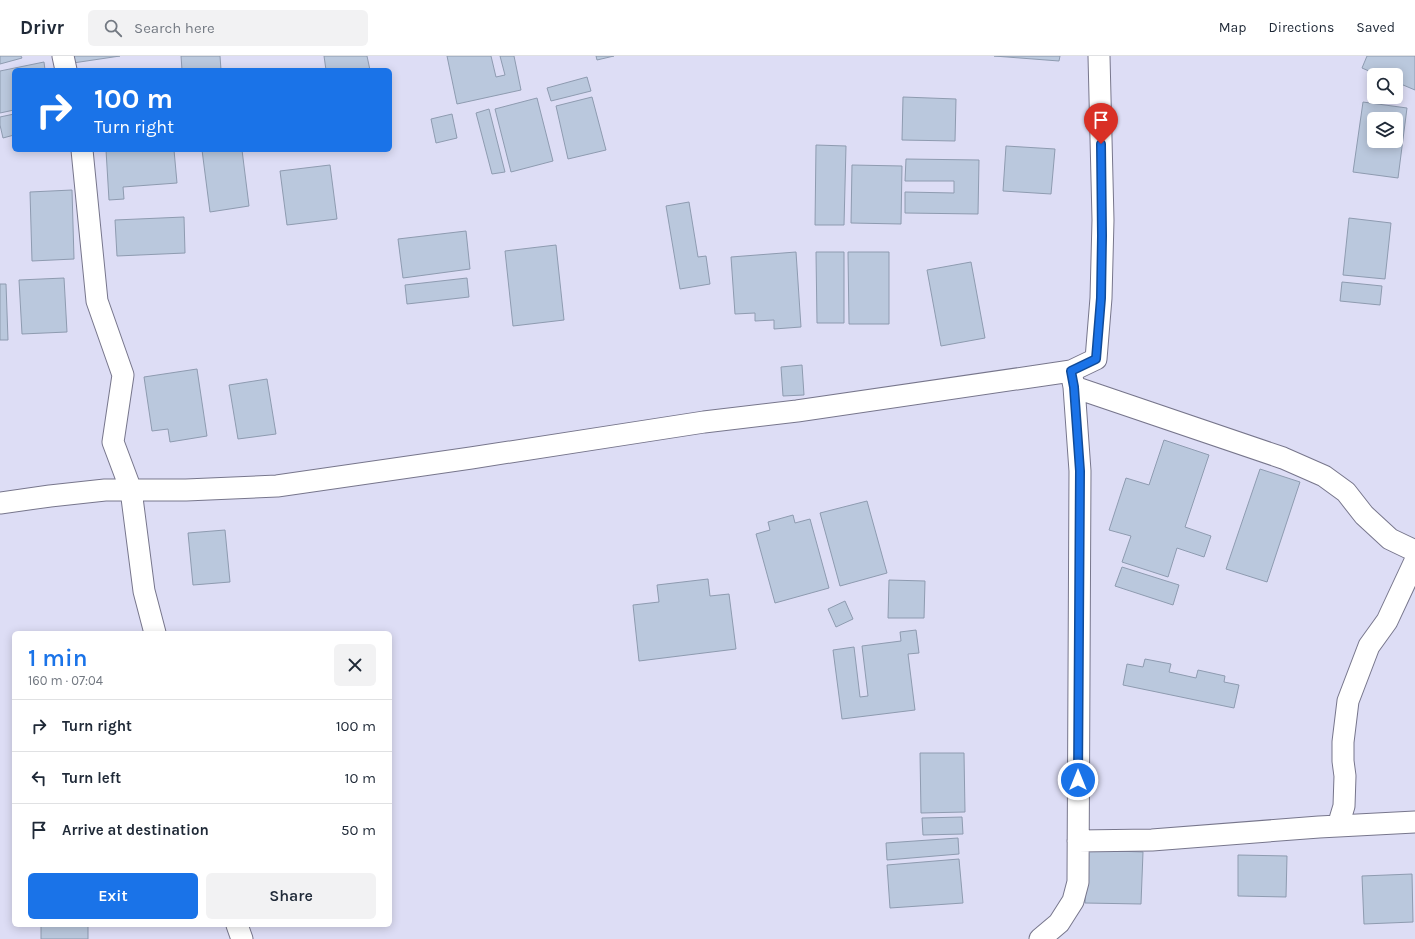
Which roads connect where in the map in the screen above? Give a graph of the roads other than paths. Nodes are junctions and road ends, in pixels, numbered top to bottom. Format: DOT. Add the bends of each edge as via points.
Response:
graph roads {
  1 [pos="63,56"];
  2 [pos="1099,56"];
  3 [pos="66,68"];
  4 [pos="82,152"];
  5 [pos="1073,379"];
  6 [pos="131,490"];
  7 [pos="0,503"];
  8 [pos="1415,551"];
  9 [pos="1415,561"];
  10 [pos="154,631"];
  11 [pos="1415,822"];
  12 [pos="1338,826"];
  13 [pos="1078,841"];
  14 [pos="238,927"];
  15 [pos="242,939"];
  16 [pos="1040,939"];
  1 -- 3 [label="street"];
  2 -- 5 [label="street" via="1103,220 1101,298 1096,359"];
  4 -- 6 [label="street" via="97,301 123,375 113,442"];
  5 -- 6 [label="street" via="704,422 277,486"];
  5 -- 8 [label="street" via="1283,458 1324,476 1346,492 1364,515 1390,539"];
  5 -- 13 [label="street" via="1080,471"];
  6 -- 7 [label="street" via="105,490"];
  6 -- 10 [label="street" via="144,591"];
  9 -- 12 [label="street" via="1387,621 1369,646 1348,701 1343,742 1344,806"];
  11 -- 12 [label="street"];
  12 -- 13 [label="street" via="1152,840"];
  13 -- 16 [label="street" via="1078,882 1073,901 1059,923"];
  14 -- 15 [label="street"];
}
